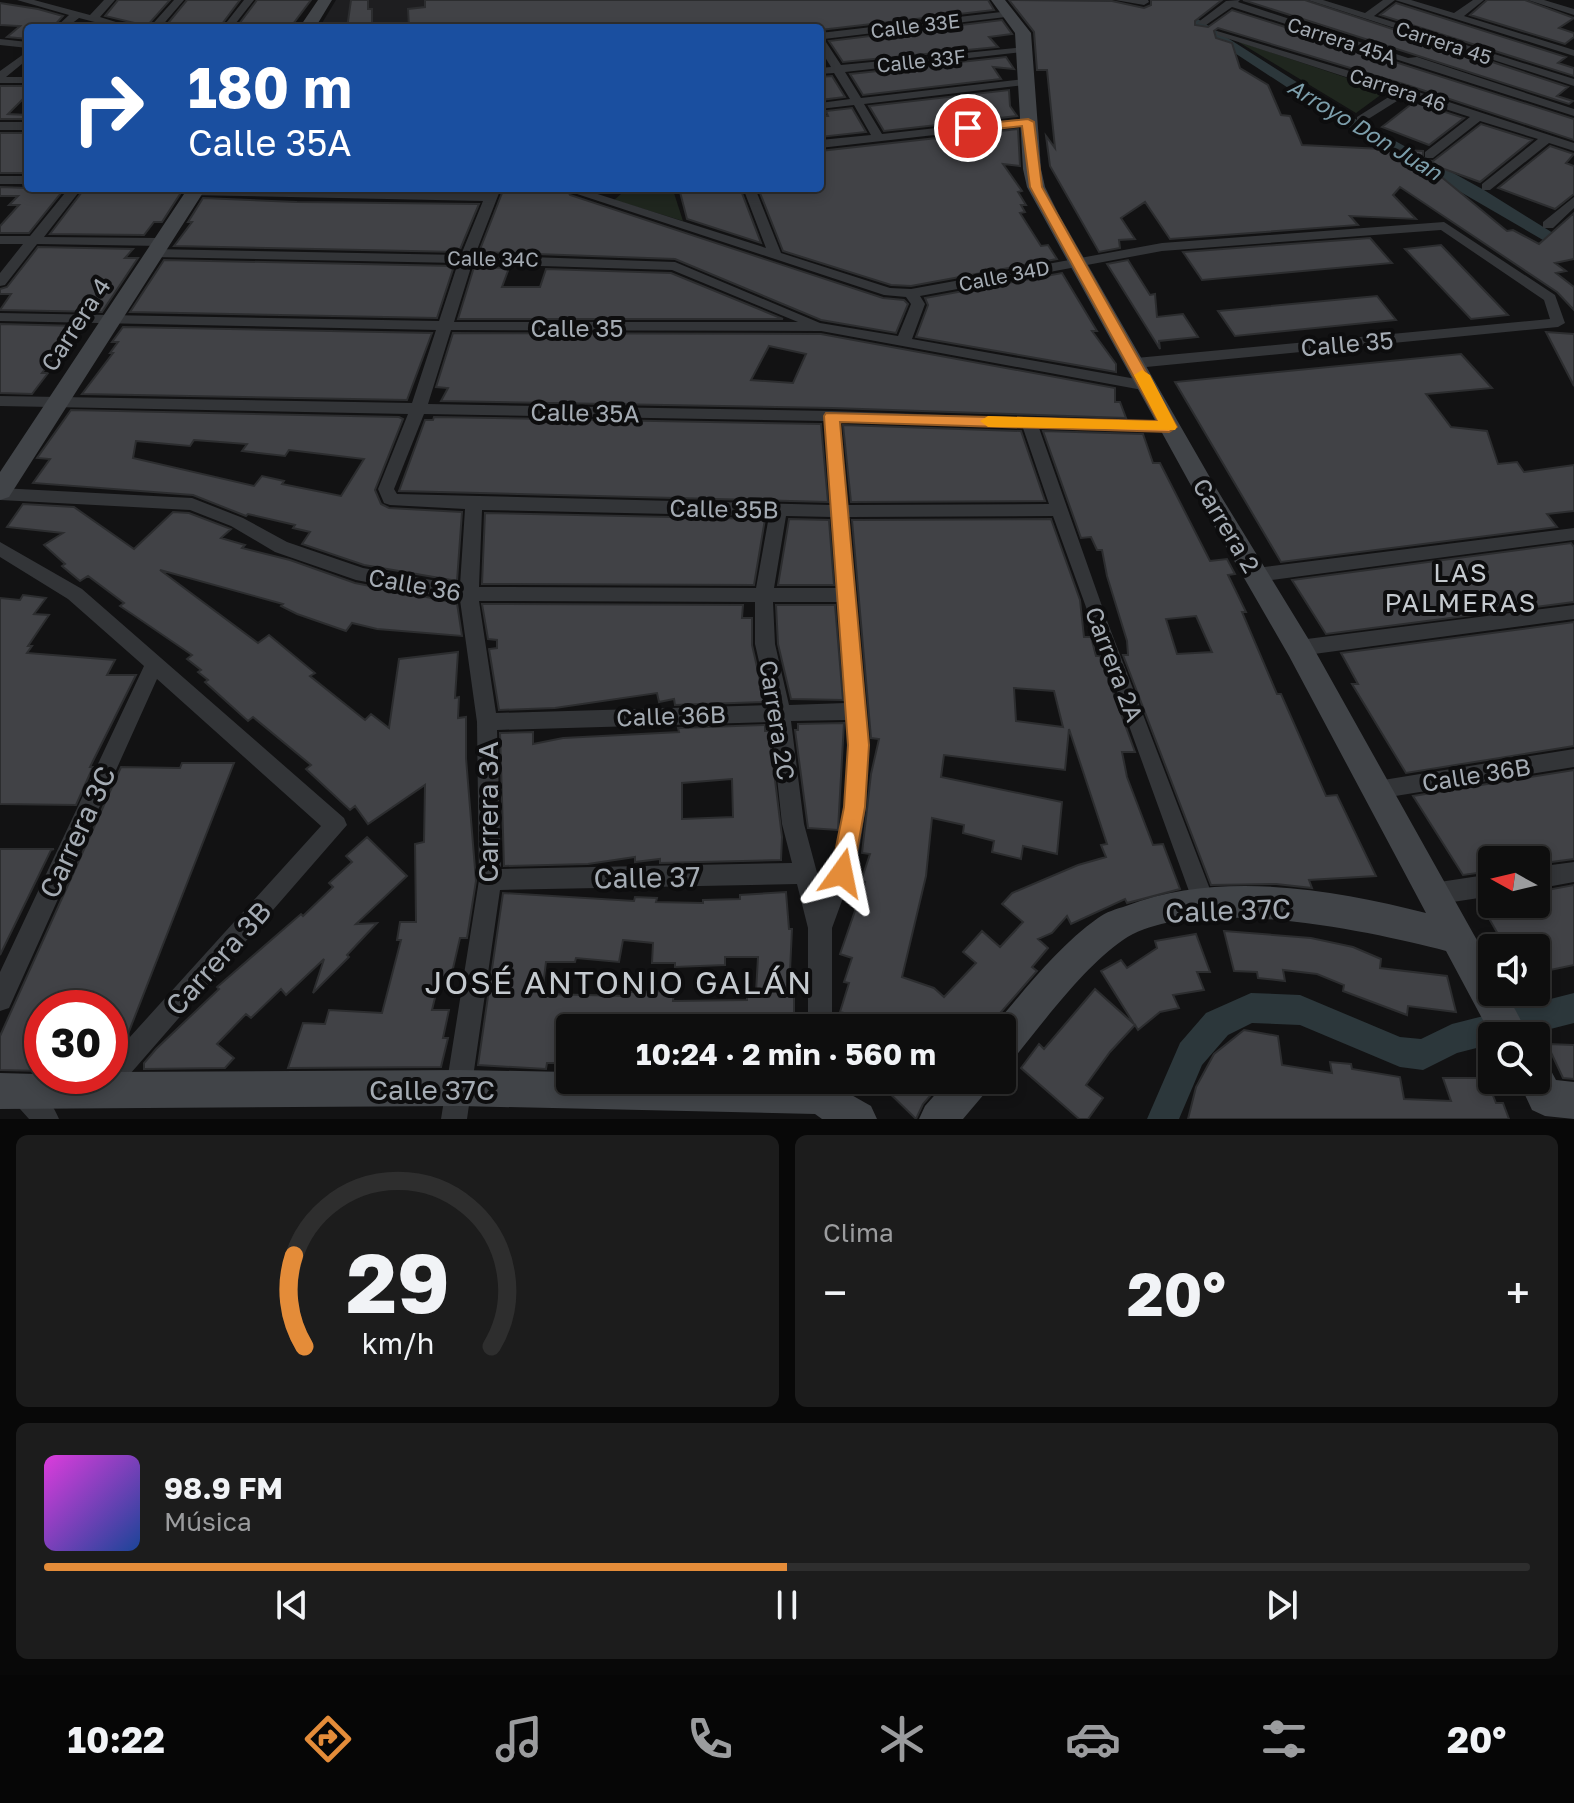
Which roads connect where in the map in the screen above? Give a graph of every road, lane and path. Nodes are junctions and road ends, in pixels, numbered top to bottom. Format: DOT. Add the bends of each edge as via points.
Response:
graph roads {
  1 [pos="22,0"];
  2 [pos="110,0"];
  3 [pos="179,0"];
  4 [pos="249,0"];
  5 [pos="325,0"];
  6 [pos="1120,0"];
  7 [pos="1313,0"];
  8 [pos="1390,0"];
  9 [pos="1400,0"];
  10 [pos="1479,0"];
  11 [pos="1533,0"];
  12 [pos="39,2"];
  13 [pos="1144,2"];
  14 [pos="1232,2"];
  15 [pos="1004,7"];
  16 [pos="1571,8"];
  17 [pos="77,14"];
  18 [pos="1366,17"];
  19 [pos="1456,17"];
  20 [pos="92,19"];
  21 [pos="1202,23"];
  22 [pos="65,24"];
  23 [pos="113,24"];
  24 [pos="158,24"];
  25 [pos="230,24"];
  26 [pos="310,24"];
  27 [pos="1221,33"];
  28 [pos="824,37"];
  29 [pos="1438,40"];
  30 [pos="0,42"];
  31 [pos="24,45"];
  32 [pos="824,45"];
  33 [pos="1023,49"];
  34 [pos="1574,53"];
  35 [pos="24,57"];
  36 [pos="839,69"];
  37 [pos="1398,70"];
  38 [pos="824,71"];
  39 [pos="0,78"];
  40 [pos="24,80"];
  41 [pos="1523,81"];
  42 [pos="1025,82"];
  43 [pos="1574,83"];
  44 [pos="1405,91"];
  45 [pos="856,101"];
  46 [pos="824,105"];
  47 [pos="1574,113"];
  48 [pos="1479,116"];
  49 [pos="1361,119"];
  50 [pos="1028,122"];
  51 [pos="0,126"];
  52 [pos="24,126"];
  53 [pos="879,138"];
  54 [pos="1547,138"];
  55 [pos="824,144"];
  56 [pos="1574,147"];
  57 [pos="1429,155"];
  58 [pos="0,180"];
  59 [pos="24,180"];
  60 [pos="1486,187"];
  61 [pos="73,192"];
  62 [pos="194,192"];
  63 [pos="493,192"];
  64 [pos="577,192"];
  65 [pos="751,192"];
  66 [pos="1574,201"];
  67 [pos="1548,225"];
  68 [pos="0,240"];
  69 [pos="32,241"];
  70 [pos="157,247"];
  71 [pos="775,255"];
  72 [pos="467,258"];
  73 [pos="1078,261"];
  74 [pos="0,282"];
  75 [pos="911,293"];
  76 [pos="0,317"];
  77 [pos="110,318"];
  78 [pos="1558,323"];
  79 [pos="444,326"];
  80 [pos="821,327"];
  81 [pos="903,342"];
  82 [pos="1136,363"];
  83 [pos="1148,386"];
  84 [pos="0,401"];
  85 [pos="56,401"];
  86 [pos="418,409"];
  87 [pos="832,416"];
  88 [pos="1029,422"];
  89 [pos="1169,427"];
  90 [pos="0,492"];
  91 [pos="474,504"];
  92 [pos="779,509"];
  93 [pos="1058,510"];
  94 [pos="839,511"];
  95 [pos="1574,534"];
  96 [pos="0,549"];
  97 [pos="1257,575"];
  98 [pos="764,593"];
  99 [pos="469,594"];
  100 [pos="845,595"];
  101 [pos="1574,612"];
  102 [pos="1299,648"];
  103 [pos="154,665"];
  104 [pos="780,711"];
  105 [pos="854,711"];
  106 [pos="487,722"];
  107 [pos="1574,758"];
  108 [pos="1377,790"];
  109 [pos="1574,872"];
  110 [pos="804,873"];
  111 [pos="1550,876"];
  112 [pos="490,880"];
  113 [pos="1478,887"];
  114 [pos="1433,894"];
  115 [pos="1205,905"];
  116 [pos="820,928"];
  117 [pos="1455,937"];
  118 [pos="0,999"];
  119 [pos="820,1014"];
  120 [pos="1504,1022"];
  121 [pos="1016,1028"];
  122 [pos="128,1058"];
  123 [pos="10,1091"];
  124 [pos="128,1091"];
  125 [pos="960,1094"];
  126 [pos="819,1098"];
  127 [pos="457,1104"];
  128 [pos="46,1119"];
  129 [pos="858,1119"];
  130 [pos="938,1119"];
  1 -- 12 [label="street"];
  2 -- 20 [label="street"];
  3 -- 24 [label="street"];
  4 -- 25 [label="street"];
  5 -- 26 [label="street"];
  6 -- 13 [label="street"];
  7 -- 18 [label="street, Carrera 45"];
  8 -- 18 [label="street"];
  9 -- 19 [label="street"];
  10 -- 19 [label="street"];
  11 -- 16 [label="street"];
  12 -- 17 [label="street"];
  14 -- 21 [label="street"];
  14 -- 37 [label="street, Carrera 45A"];
  15 -- 28 [label="street, Calle 33E"];
  15 -- 33 [label="street, Carrera 2" via="1023,33"];
  17 -- 20 [label="street"];
  17 -- 22 [label="street"];
  18 -- 29 [label="street, Carrera 45"];
  19 -- 34 [label="street"];
  20 -- 23 [label="street"];
  27 -- 37 [label="street, Carrera 46"];
  29 -- 37 [label="street"];
  29 -- 41 [label="street, Carrera 45"];
  30 -- 31 [label="street"];
  32 -- 36 [label="street"];
  33 -- 36 [label="street, Calle 33F"];
  33 -- 42 [label="street, Carrera 2"];
  35 -- 39 [label="street"];
  36 -- 38 [label="street, Calle 33F"];
  36 -- 45 [label="street"];
  37 -- 41 [label="street, Carrera 45A"];
  37 -- 44 [label="street, Carrera 46"];
  39 -- 40 [label="street"];
  41 -- 43 [label="street, Carrera 45"];
  41 -- 47 [label="street, Carrera 45A"];
  42 -- 45 [label="street"];
  42 -- 50 [label="street, Carrera 2"];
  44 -- 48 [label="street, Carrera 46"];
  44 -- 49 [label="street"];
  45 -- 46 [label="street"];
  45 -- 53 [label="street"];
  48 -- 54 [label="street, Carrera 46"];
  48 -- 57 [label="street"];
  50 -- 53 [label="street"];
  50 -- 73 [label="street, Carrera 2" via="1036,187"];
  51 -- 52 [label="street"];
  53 -- 55 [label="street"];
  54 -- 56 [label="street, Carrera 46"];
  54 -- 60 [label="street"];
  58 -- 59 [label="street"];
  61 -- 69 [label="street"];
  62 -- 70 [label="street, Carrera 4"];
  63 -- 72 [label="street"];
  64 -- 71 [label="street, Calle 34D"];
  65 -- 71 [label="street"];
  66 -- 67 [label="street"];
  68 -- 69 [label="street, Calle 34C"];
  69 -- 70 [label="street, Calle 34C"];
  69 -- 74 [label="street"];
  70 -- 72 [label="street, Calle 34C"];
  70 -- 77 [label="street, Carrera 4"];
  71 -- 75 [label="street, Calle 34D" via="889,292"];
  72 -- 79 [label="street"];
  72 -- 80 [label="street, Calle 34C" via="675,266"];
  73 -- 75 [label="street, Calle 34D"];
  73 -- 78 [label="street, Calle 34D" via="1162,247 1444,226 1550,298"];
  73 -- 82 [label="street, Carrera 2"];
  75 -- 81 [label="street" via="918,304"];
  76 -- 77 [label="street, Calle 35"];
  77 -- 79 [label="street, Calle 35"];
  77 -- 85 [label="street, Carrera 4"];
  78 -- 82 [label="street, Calle 35"];
  79 -- 80 [label="street, Calle 35"];
  79 -- 86 [label="street"];
  80 -- 81 [label="street, Calle 35"];
  81 -- 83 [label="street, Calle 35"];
  82 -- 83 [label="street, Carrera 2"];
  83 -- 89 [label="street, Carrera 2"];
  84 -- 85 [label="street, Calle 35A"];
  85 -- 86 [label="street, Calle 35A"];
  85 -- 90 [label="street, Carrera 4"];
  86 -- 87 [label="street, Calle 35A"];
  86 -- 91 [label="street, Calle 35B" via="386,489 390,499"];
  87 -- 88 [label="street, Calle 35A"];
  87 -- 94 [label="street"];
  88 -- 89 [label="street, Calle 35A"];
  88 -- 93 [label="street, Carrera 2A"];
  89 -- 97 [label="street, Carrera 2"];
  90 -- 99 [label="street, Calle 36" via="192,504 281,547 362,575"];
  91 -- 92 [label="street, Calle 35B"];
  91 -- 99 [label="street, Carrera 3A"];
  92 -- 94 [label="street, Calle 35B"];
  92 -- 98 [label="street, Carrera 2C"];
  93 -- 94 [label="street, Calle 35B"];
  93 -- 115 [label="street, Carrera 2A"];
  94 -- 100 [label="street"];
  95 -- 97 [label="street"];
  96 -- 103 [label="street" via="75,594"];
  97 -- 102 [label="street, Carrera 2"];
  98 -- 99 [label="street, Calle 36"];
  98 -- 100 [label="street, Calle 36"];
  98 -- 104 [label="street, Carrera 2C" via="765,644"];
  99 -- 106 [label="street, Carrera 3A"];
  100 -- 105 [label="street"];
  101 -- 102 [label="street"];
  102 -- 108 [label="street, Carrera 2"];
  103 -- 118 [label="street, Carrera 3C"];
  103 -- 122 [label="street, Carrera 3B" via="336,825"];
  104 -- 105 [label="street, Calle 36B"];
  104 -- 106 [label="street, Calle 36B"];
  104 -- 110 [label="street, Carrera 2C"];
  105 -- 116 [label="street" via="859,745 855,807 847,857"];
  106 -- 112 [label="street, Carrera 3A"];
  107 -- 108 [label="street, Calle 36B"];
  108 -- 114 [label="street, Carrera 2"];
  109 -- 111 [label="street"];
  110 -- 112 [label="street, Calle 37"];
  110 -- 116 [label="street, Carrera 2C"];
  112 -- 127 [label="street, Carrera 3A"];
  113 -- 114 [label="street"];
  114 -- 117 [label="street, Carrera 2"];
  115 -- 117 [label="street, Calle 37C" via="1345,910"];
  115 -- 121 [label="street, Calle 37C" via="1154,912 1114,926 1064,972"];
  116 -- 119 [label="street"];
  117 -- 120 [label="street, Carrera 2"];
  123 -- 128 [label="street"];
  124 -- 127 [label="street, Calle 37C"];
  125 -- 130 [label="street"];
  126 -- 127 [label="street, Calle 37C"];
  126 -- 129 [label="street, Calle 37C"];
}
